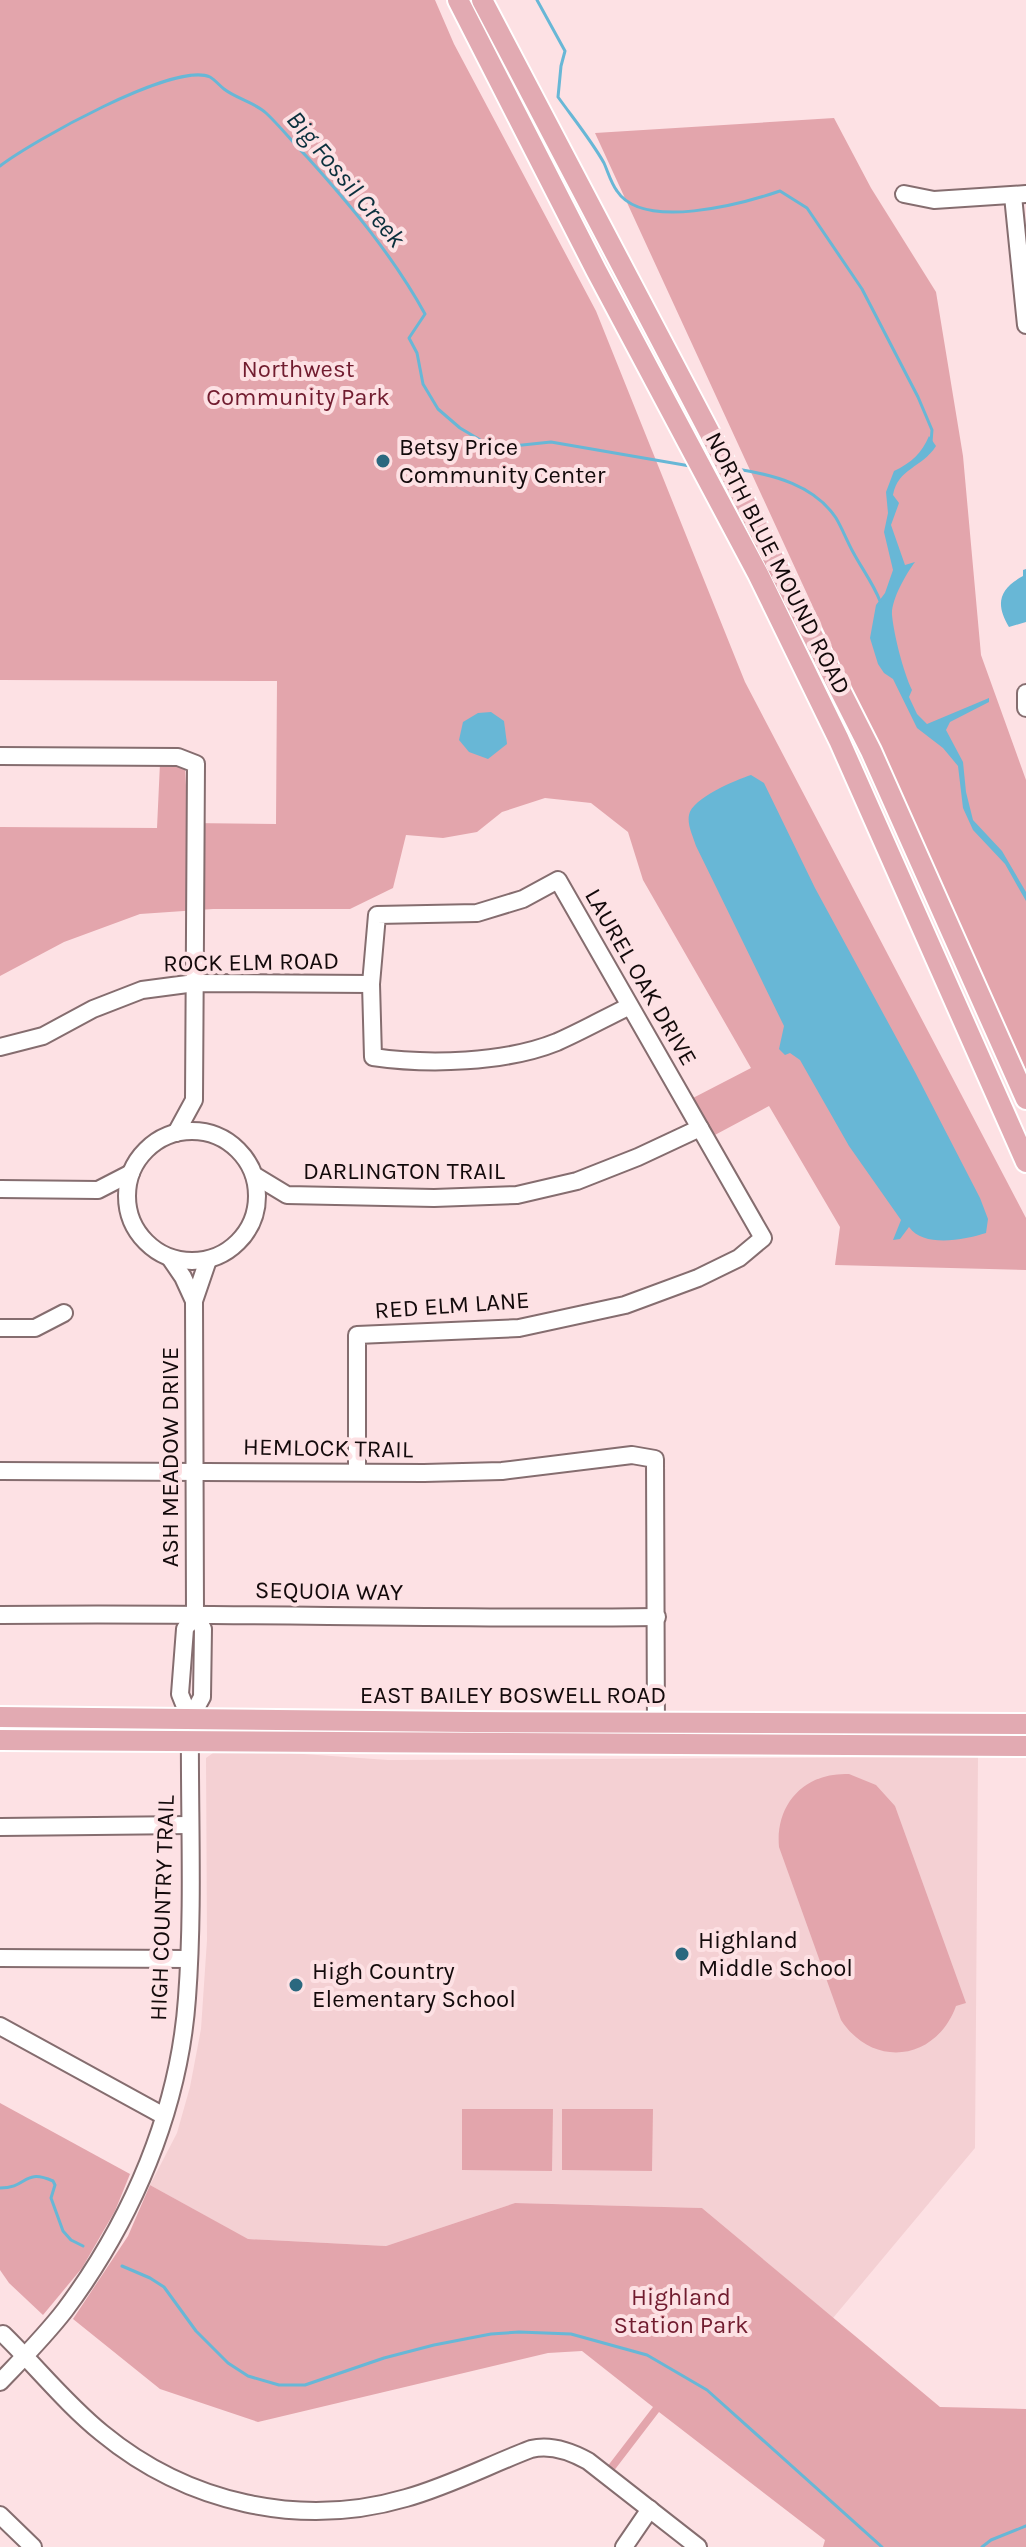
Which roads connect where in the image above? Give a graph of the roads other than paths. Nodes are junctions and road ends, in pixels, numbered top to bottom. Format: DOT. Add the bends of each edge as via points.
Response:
graph roads {
  1 [pos="458,0"];
  2 [pos="482,0"];
  3 [pos="904,194"];
  4 [pos="1020,195"];
  5 [pos="1026,325"];
  6 [pos="1026,693"];
  7 [pos="1026,708"];
  8 [pos="0,756"];
  9 [pos="195,983"];
  10 [pos="371,984"];
  11 [pos="630,1006"];
  12 [pos="0,1047"];
  13 [pos="1026,1099"];
  14 [pos="194,1100"];
  15 [pos="700,1128"];
  16 [pos="176,1133"];
  17 [pos="211,1134"];
  18 [pos="1026,1162"];
  19 [pos="131,1173"];
  20 [pos="254,1175"];
  21 [pos="0,1189"];
  22 [pos="98,1190"];
  23 [pos="287,1195"];
  24 [pos="127,1205"];
  25 [pos="255,1216"];
  26 [pos="763,1238"];
  27 [pos="170,1258"];
  28 [pos="208,1260"];
  29 [pos="194,1301"];
  30 [pos="64,1313"];
  31 [pos="0,1328"];
  32 [pos="194,1470"];
  33 [pos="0,1471"];
  34 [pos="357,1472"];
  35 [pos="195,1613"];
  36 [pos="0,1615"];
  37 [pos="657,1617"];
  38 [pos="0,1717"];
  39 [pos="190,1719"];
  40 [pos="400,1721"];
  41 [pos="656,1722"];
  42 [pos="797,1723"];
  43 [pos="884,1723"];
  44 [pos="1026,1724"];
  45 [pos="468,1732"];
  46 [pos="0,1740"];
  47 [pos="190,1742"];
  48 [pos="400,1743"];
  49 [pos="656,1744"];
  50 [pos="724,1744"];
  51 [pos="800,1745"];
  52 [pos="1026,1746"];
  53 [pos="190,1825"];
  54 [pos="0,1827"];
  55 [pos="0,1958"];
  56 [pos="189,1959"];
  57 [pos="0,2026"];
  58 [pos="164,2116"];
  59 [pos="3,2334"];
  60 [pos="25,2356"];
  61 [pos="0,2382"];
  62 [pos="650,2509"];
  63 [pos="0,2515"];
  64 [pos="33,2547"];
  65 [pos="624,2547"];
  66 [pos="698,2547"];
  1 -- 18 [label="main road, NORTH BLUE MOUND ROAD" via="726,512 845,754"];
  2 -- 13 [label="main road, NORTH BLUE MOUND ROAD" via="871,751"];
  3 -- 4 [label="street" via="934,200"];
  4 -- 5 [label="street"];
  6 -- 7 [label="street"];
  8 -- 9 [label="street" via="178,757 196,764"];
  9 -- 10 [label="street, ROCK ELM ROAD"];
  9 -- 12 [label="street, ROCK ELM ROAD" via="142,990 43,1036"];
  9 -- 14 [label="street"];
  10 -- 11 [label="street" via="373,1057 381,1058 495,1058 554,1043"];
  10 -- 11 [label="street, LAUREL OAK DRIVE" via="377,915 477,913 523,899 558,880"];
  11 -- 15 [label="street, LAUREL OAK DRIVE"];
  14 -- 16 [label="street"];
  14 -- 17 [label="street"];
  15 -- 23 [label="street, DARLINGTON TRAIL" via="577,1181 517,1195"];
  15 -- 26 [label="street, LAUREL OAK DRIVE"];
  16 -- 17 [label="street"];
  16 -- 19 [label="street" via="148,1148"];
  17 -- 20 [label="street" via="245,1156"];
  19 -- 22 [label="street"];
  19 -- 24 [label="street"];
  20 -- 23 [label="street, DARLINGTON TRAIL"];
  20 -- 25 [label="street"];
  21 -- 22 [label="street"];
  22 -- 24 [label="street"];
  23 -- 25 [label="street, DARLINGTON TRAIL"];
  24 -- 27 [label="street" via="141,1237"];
  25 -- 28 [label="street" via="237,1244"];
  26 -- 34 [label="street, RED ELM LANE" via="739,1258 698,1278 625,1305 519,1328 357,1335"];
  27 -- 28 [label="street"];
  27 -- 29 [label="street, ASH MEADOW DRIVE"];
  28 -- 29 [label="street, ASH MEADOW DRIVE"];
  29 -- 32 [label="street, ASH MEADOW DRIVE"];
  30 -- 31 [label="street" via="35,1328"];
  32 -- 33 [label="street, HEMLOCK TRAIL"];
  32 -- 34 [label="street, HEMLOCK TRAIL"];
  32 -- 35 [label="street, ASH MEADOW DRIVE"];
  34 -- 37 [label="street, HEMLOCK TRAIL" via="502,1471 632,1455 655,1459"];
  35 -- 36 [label="street, SEQUOIA WAY"];
  35 -- 37 [label="street, SEQUOIA WAY"];
  35 -- 39 [label="street, ASH MEADOW DRIVE" via="203,1629 202,1697"];
  37 -- 41 [label="street"];
  38 -- 39 [label="main road, EAST BAILEY BOSWELL ROAD"];
  39 -- 40 [label="main road, EAST BAILEY BOSWELL ROAD"];
  39 -- 47 [label="street, HIGH COUNTRY TRAIL"];
  40 -- 45 [label="main road, EAST BAILEY BOSWELL ROAD"];
  40 -- 48 [label="main road"];
  41 -- 42 [label="main road, EAST BAILEY BOSWELL ROAD"];
  41 -- 45 [label="main road, EAST BAILEY BOSWELL ROAD"];
  41 -- 49 [label="street"];
  42 -- 43 [label="main road, EAST BAILEY BOSWELL ROAD"];
  42 -- 50 [label="main road" via="782,1730 734,1731"];
  43 -- 44 [label="main road, EAST BAILEY BOSWELL ROAD"];
  43 -- 51 [label="main road" via="879,1735 829,1737"];
  45 -- 48 [label="main road, EAST BAILEY BOSWELL ROAD"];
  45 -- 49 [label="main road, EAST BAILEY BOSWELL ROAD"];
  46 -- 47 [label="main road, EAST BAILEY BOSWELL ROAD"];
  47 -- 48 [label="main road, EAST BAILEY BOSWELL ROAD"];
  47 -- 53 [label="street, HIGH COUNTRY TRAIL"];
  49 -- 50 [label="main road, EAST BAILEY BOSWELL ROAD"];
  50 -- 51 [label="main road, EAST BAILEY BOSWELL ROAD"];
  51 -- 52 [label="main road, EAST BAILEY BOSWELL ROAD"];
  53 -- 54 [label="street"];
  53 -- 56 [label="street, HIGH COUNTRY TRAIL"];
  55 -- 56 [label="street"];
  56 -- 58 [label="street, HIGH COUNTRY TRAIL" via="181,2046"];
  57 -- 58 [label="street"];
  58 -- 60 [label="street, HIGH COUNTRY TRAIL" via="121,2223 71,2301"];
  59 -- 60 [label="street"];
  60 -- 61 [label="street, HIGH COUNTRY TRAIL"];
  60 -- 62 [label="street" via="115,2443 169,2477 241,2503 311,2511 369,2507 422,2493 542,2447 588,2461"];
  62 -- 65 [label="street"];
  62 -- 66 [label="street"];
  63 -- 64 [label="street"];
}
